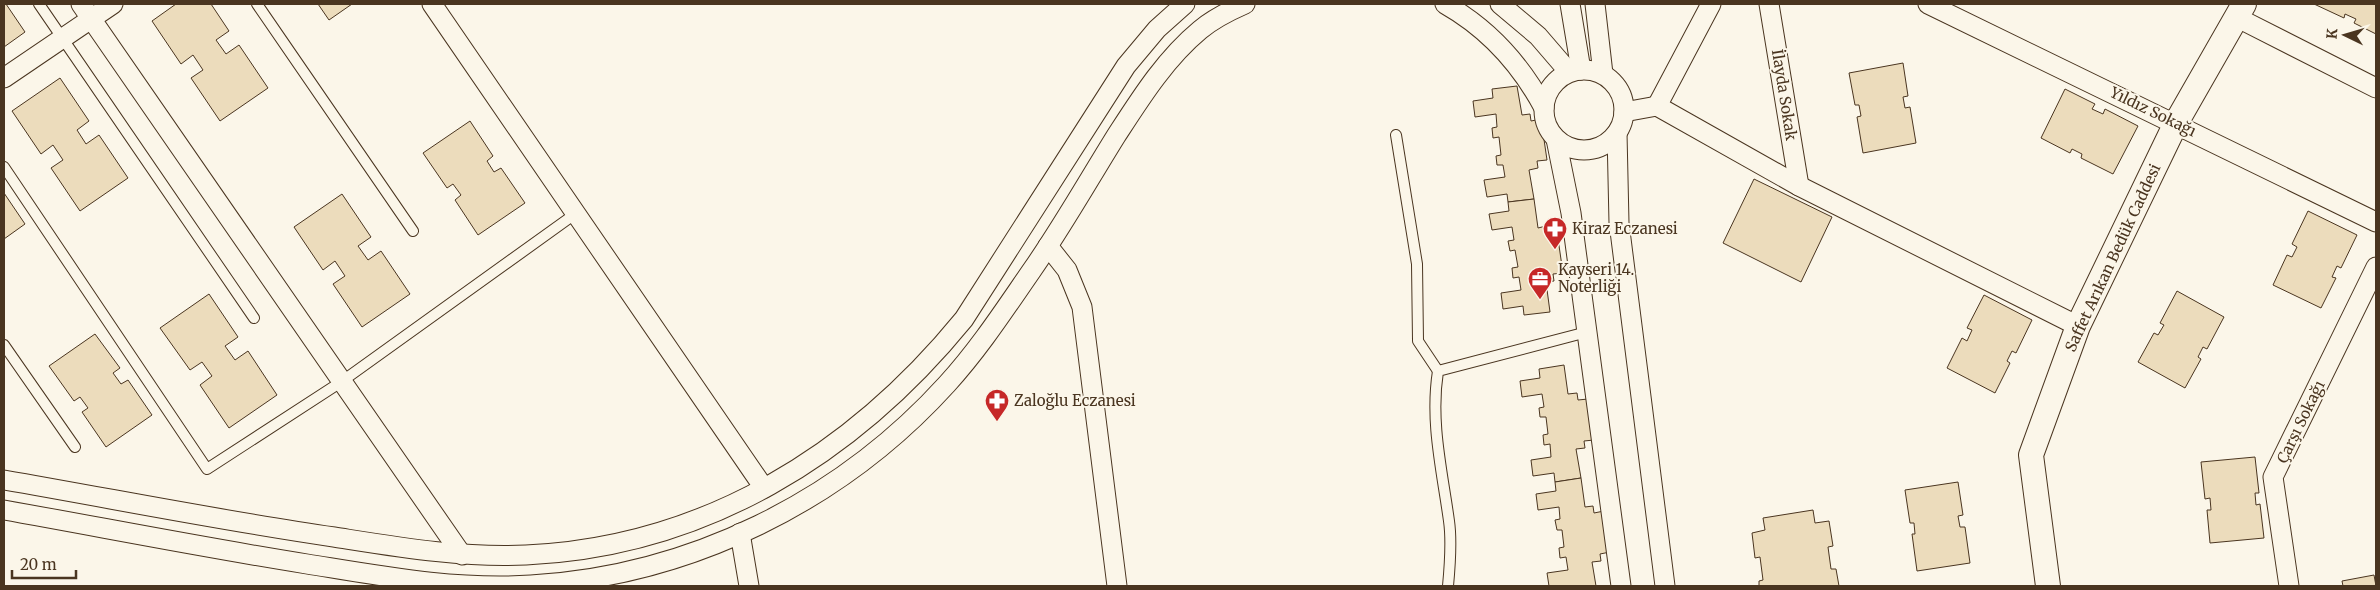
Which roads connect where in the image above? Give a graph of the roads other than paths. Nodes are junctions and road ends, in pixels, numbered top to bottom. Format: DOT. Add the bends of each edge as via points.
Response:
graph roads {
  1 [pos="39,4"];
  2 [pos="113,4"];
  3 [pos="258,4"];
  4 [pos="432,4"];
  5 [pos="1185,4"];
  6 [pos="1245,4"];
  7 [pos="1445,4"];
  8 [pos="1500,4"];
  9 [pos="1570,4"];
  10 [pos="1594,4"];
  11 [pos="1711,4"];
  12 [pos="1769,4"];
  13 [pos="1928,4"];
  14 [pos="2240,10"];
  15 [pos="86,11"];
  16 [pos="62,38"];
  17 [pos="1575,71"];
  18 [pos="1603,74"];
  19 [pos="4,78"];
  20 [pos="2376,88"];
  21 [pos="1657,106"];
  22 [pos="1544,108"];
  23 [pos="1624,112"];
  24 [pos="2176,123"];
  25 [pos="1617,133"];
  26 [pos="1396,134"];
  27 [pos="1556,139"];
  28 [pos="4,167"];
  29 [pos="1799,186"];
  30 [pos="575,214"];
  31 [pos="2376,222"];
  32 [pos="413,231"];
  33 [pos="1048,246"];
  34 [pos="2376,268"];
  35 [pos="254,318"];
  36 [pos="2078,326"];
  37 [pos="1587,332"];
  38 [pos="4,345"];
  39 [pos="1438,371"];
  40 [pos="341,382"];
  41 [pos="75,446"];
  42 [pos="4,480"];
  43 [pos="764,488"];
  44 [pos="4,510"];
  45 [pos="740,534"];
  46 [pos="462,555"];
  47 [pos="749,586"];
  48 [pos="1117,586"];
  49 [pos="1448,586"];
  50 [pos="1621,586"];
  51 [pos="1665,586"];
  52 [pos="2048,586"];
  53 [pos="2289,586"];
  1 -- 16 [label="lane"];
  2 -- 15 [label="street"];
  3 -- 32 [label="lane"];
  4 -- 30 [label="street"];
  5 -- 43 [label="street" via="1157,29 1126,66 964,320 935,354 905,386 855,429"];
  6 -- 33 [label="street" via="1202,28 1159,74 1141,97"];
  7 -- 22 [label="street" via="1474,22 1505,50"];
  8 -- 17 [label="street"];
  9 -- 17 [label="street"];
  10 -- 18 [label="street"];
  11 -- 21 [label="street"];
  12 -- 29 [label="street, İlayda Sokak"];
  13 -- 24 [label="street, Yıldız Sokağı"];
  14 -- 20 [label="street"];
  14 -- 24 [label="street, Saffet Arıkan Bedük Caddesi"];
  15 -- 16 [label="street"];
  15 -- 40 [label="street"];
  16 -- 19 [label="street"];
  16 -- 35 [label="lane"];
  17 -- 18 [label="street"];
  17 -- 22 [label="street" via="1552,86"];
  18 -- 23 [label="street" via="1619,90"];
  21 -- 23 [label="street"];
  21 -- 29 [label="street"];
  22 -- 27 [label="street"];
  23 -- 25 [label="street"];
  24 -- 31 [label="street, Yıldız Sokağı"];
  24 -- 36 [label="street, Saffet Arıkan Bedük Caddesi"];
  25 -- 27 [label="street" via="1609,142 1588,150 1566,146"];
  25 -- 51 [label="street" via="1619,223"];
  26 -- 39 [label="lane" via="1417,264 1418,341"];
  27 -- 37 [label="street" via="1571,213"];
  28 -- 40 [label="lane" via="207,469"];
  29 -- 36 [label="street"];
  30 -- 40 [label="lane"];
  30 -- 43 [label="street"];
  33 -- 45 [label="street" via="974,354 917,415 830,486"];
  33 -- 48 [label="street" via="1067,270 1082,307"];
  34 -- 53 [label="street, Çarşı Sokağı" via="2273,477"];
  36 -- 52 [label="street, Saffet Arıkan Bedük Caddesi" via="2031,455"];
  37 -- 39 [label="lane"];
  37 -- 50 [label="street"];
  38 -- 41 [label="lane"];
  39 -- 49 [label="lane" via="1436,435 1450,522"];
  40 -- 46 [label="street"];
  42 -- 46 [label="street" via="302,532"];
  43 -- 46 [label="street" via="688,523 626,542 560,553"];
  44 -- 45 [label="street" via="378,576 471,586 531,586 622,574 672,560"];
  45 -- 47 [label="street"];
}
